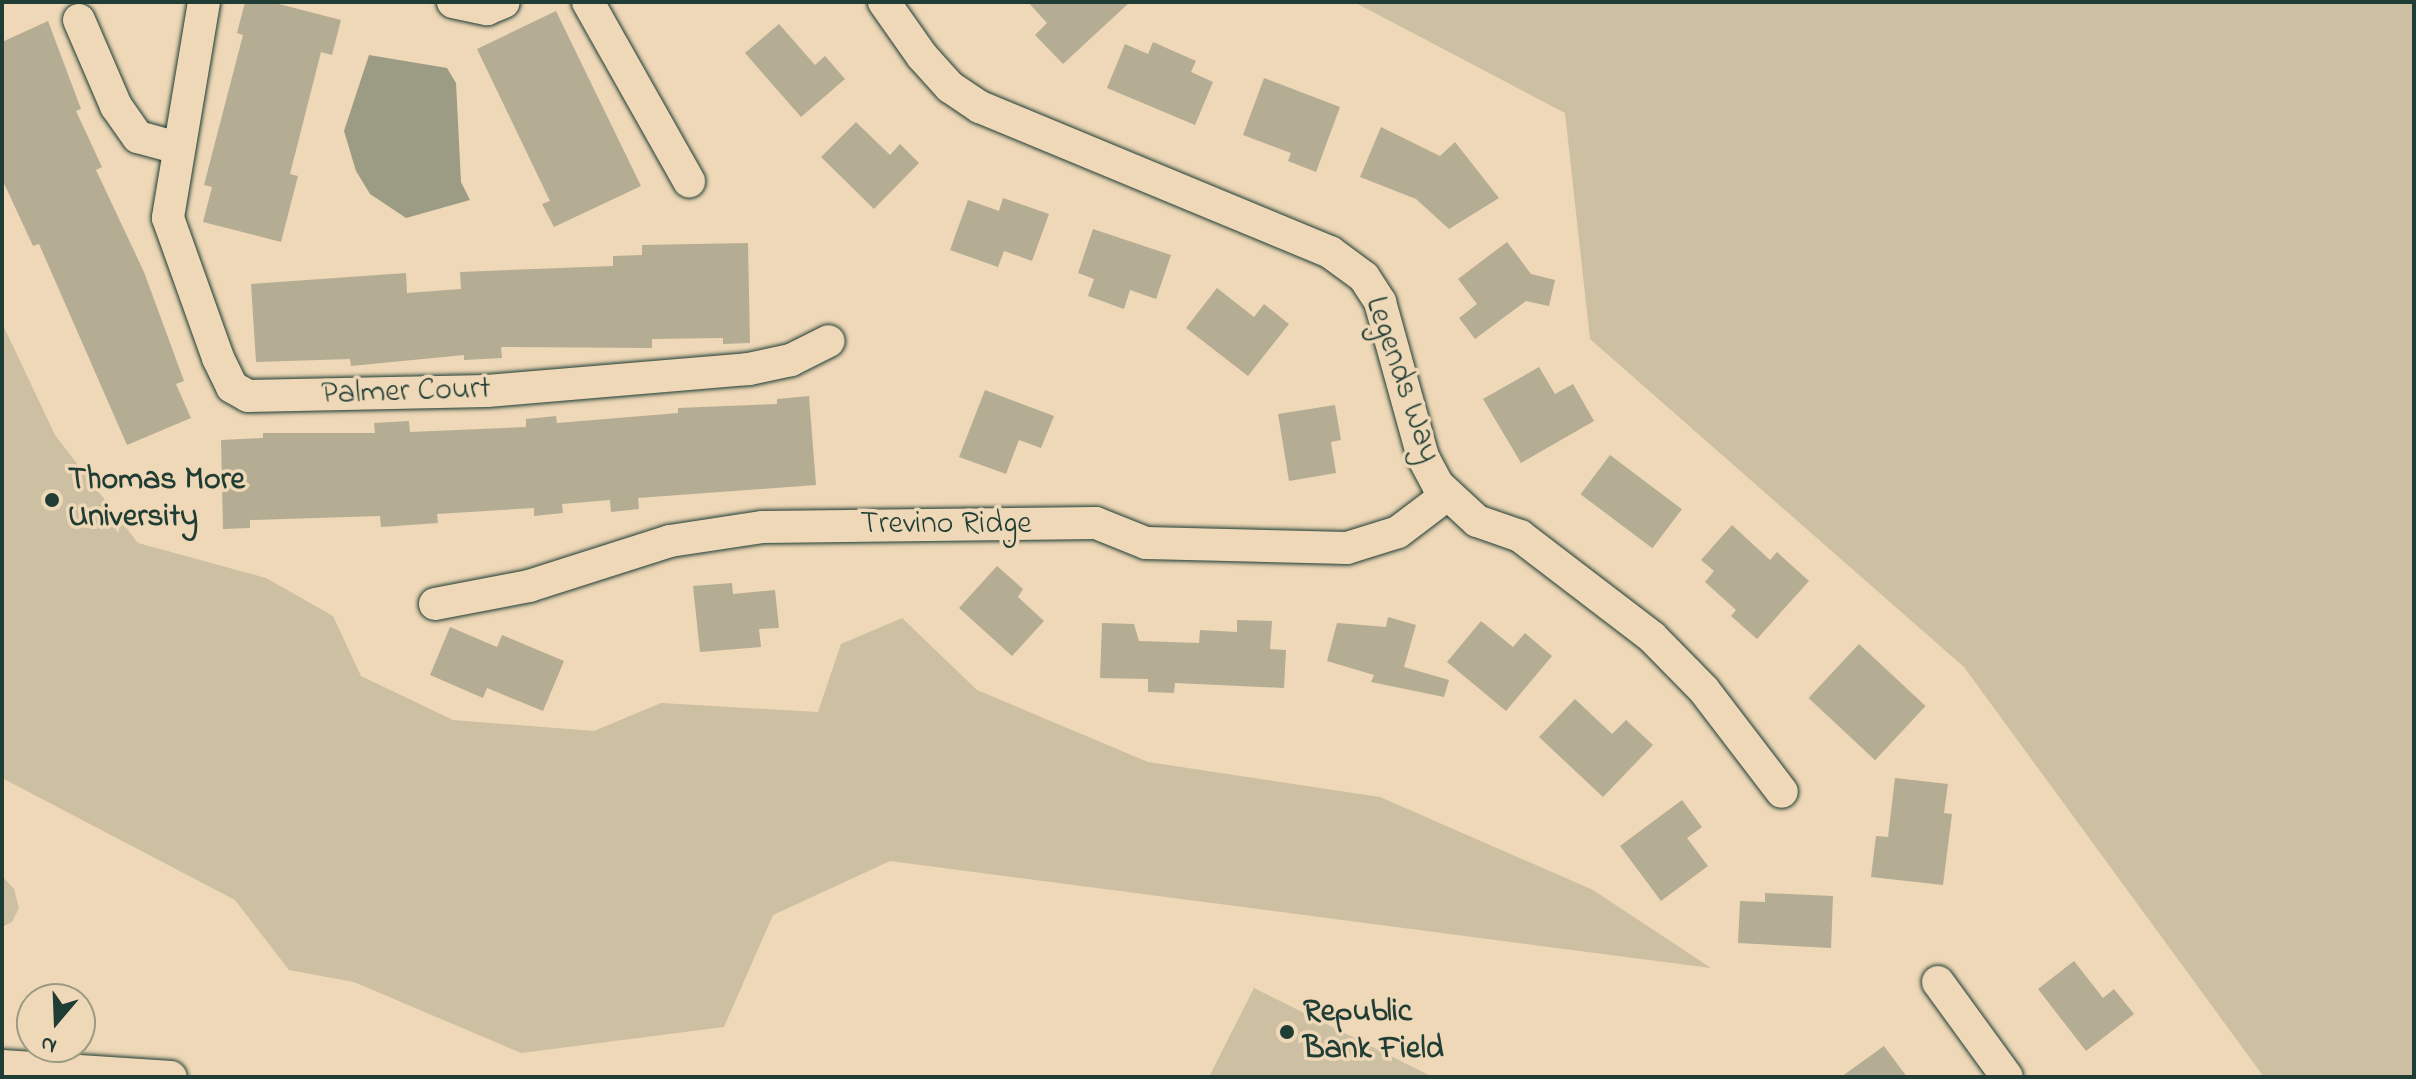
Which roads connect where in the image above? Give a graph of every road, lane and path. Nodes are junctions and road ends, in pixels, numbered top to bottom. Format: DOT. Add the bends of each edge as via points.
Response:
graph roads {
  1 [pos="204,2"];
  2 [pos="453,2"];
  3 [pos="504,2"];
  4 [pos="588,2"];
  5 [pos="884,2"];
  6 [pos="79,20"];
  7 [pos="178,148"];
  8 [pos="689,181"];
  9 [pos="829,341"];
  10 [pos="1447,495"];
  11 [pos="435,604"];
  12 [pos="1782,792"];
  13 [pos="1938,982"];
  14 [pos="2,1066"];
  15 [pos="27,1072"];
  16 [pos="171,1077"];
  17 [pos="2007,1077"];
  1 -- 7 [label="street, Palmer Court"];
  2 -- 3 [label="street" via="487,9"];
  4 -- 8 [label="street"];
  5 -- 10 [label="street, Legends Way" via="950,87 980,107 1330,252 1364,277 1380,302 1423,457"];
  6 -- 7 [label="street" via="116,106 138,137"];
  7 -- 9 [label="street, Palmer Court" via="168,218 172,236 218,358 232,387 248,396 487,391 749,369 791,360"];
  10 -- 11 [label="street, Trevino Ridge" via="1398,532 1347,548 1146,543 1096,523 763,527 670,541 529,586"];
  10 -- 12 [label="street, Legends Way" via="1477,521 1520,536 1652,637 1704,690"];
  13 -- 17 [label="street"];
  14 -- 15 [label="street"];
  15 -- 16 [label="street"];
}
